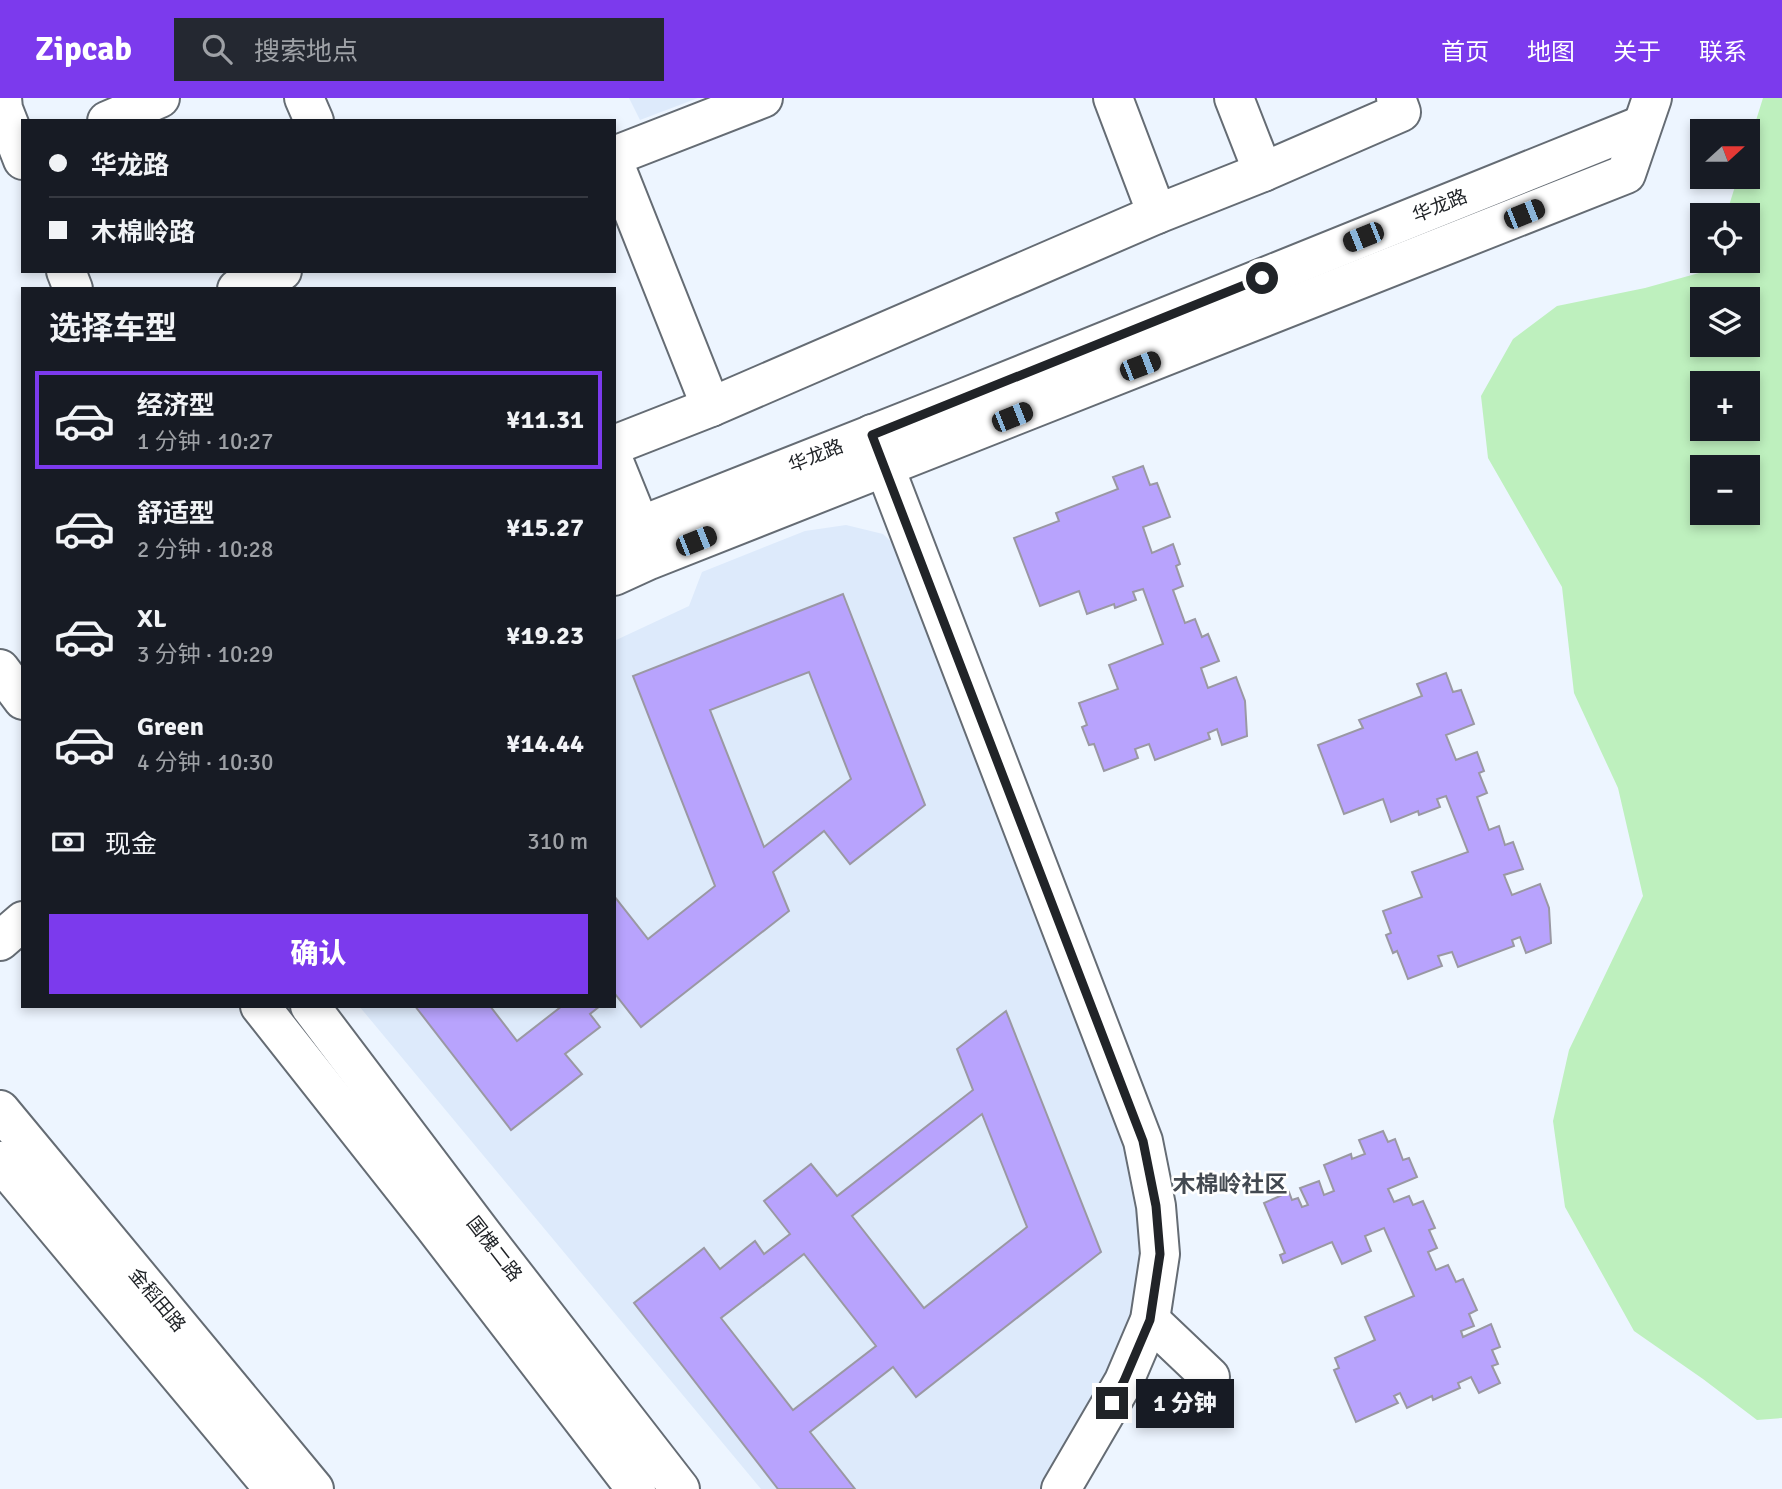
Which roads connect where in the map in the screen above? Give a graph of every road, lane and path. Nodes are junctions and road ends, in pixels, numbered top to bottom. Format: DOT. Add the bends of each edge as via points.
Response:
graph roads {
  1 [pos="2,98"];
  2 [pos="160,98"];
  3 [pos="304,98"];
  4 [pos="762,98"];
  5 [pos="1113,98"];
  6 [pos="1234,98"];
  7 [pos="1396,98"];
  8 [pos="1647,111"];
  9 [pos="112,119"];
  10 [pos="313,119"];
  11 [pos="21,155"];
  12 [pos="616,155"];
  13 [pos="616,168"];
  14 [pos="1263,172"];
  15 [pos="1157,214"];
  16 [pos="277,273"];
  17 [pos="242,287"];
  18 [pos="711,407"];
  19 [pos="616,444"];
  20 [pos="878,451"];
  21 [pos="616,473"];
  22 [pos="627,532"];
  23 [pos="616,575"];
  24 [pos="0,669"];
  25 [pos="0,692"];
  26 [pos="21,700"];
  27 [pos="21,702"];
  28 [pos="21,923"];
  29 [pos="0,941"];
  30 [pos="262,1008"];
  31 [pos="311,1008"];
  32 [pos="0,1111"];
  33 [pos="0,1161"];
  34 [pos="446,1214"];
  35 [pos="1150,1320"];
  36 [pos="1210,1377"];
  37 [pos="274,1489"];
  38 [pos="314,1489"];
  39 [pos="636,1489"];
  40 [pos="680,1489"];
  41 [pos="1061,1489"];
  1 -- 11 [label="street"];
  2 -- 9 [label="street"];
  3 -- 10 [label="street"];
  4 -- 12 [label="street"];
  5 -- 15 [label="street"];
  6 -- 14 [label="street"];
  7 -- 14 [label="street" via="1401,112"];
  8 -- 20 [label="street, 华龙路"];
  8 -- 20 [label="street, 华龙路" via="1626,174"];
  13 -- 18 [label="street"];
  14 -- 15 [label="street"];
  15 -- 18 [label="street"];
  16 -- 17 [label="street"];
  18 -- 19 [label="street"];
  20 -- 22 [label="street, 华龙路"];
  20 -- 23 [label="street, 华龙路"];
  20 -- 35 [label="street" via="1143,1141 1160,1254"];
  21 -- 22 [label="street"];
  24 -- 26 [label="street"];
  25 -- 27 [label="street"];
  28 -- 29 [label="street"];
  30 -- 34 [label="street"];
  31 -- 34 [label="street, 国槐二路"];
  32 -- 38 [label="street, 金稻田路"];
  33 -- 37 [label="street, 金稻田路"];
  34 -- 39 [label="street, 国槐二路"];
  34 -- 40 [label="street, 国槐二路"];
  35 -- 36 [label="street"];
  35 -- 41 [label="street" via="1124,1381"];
}
